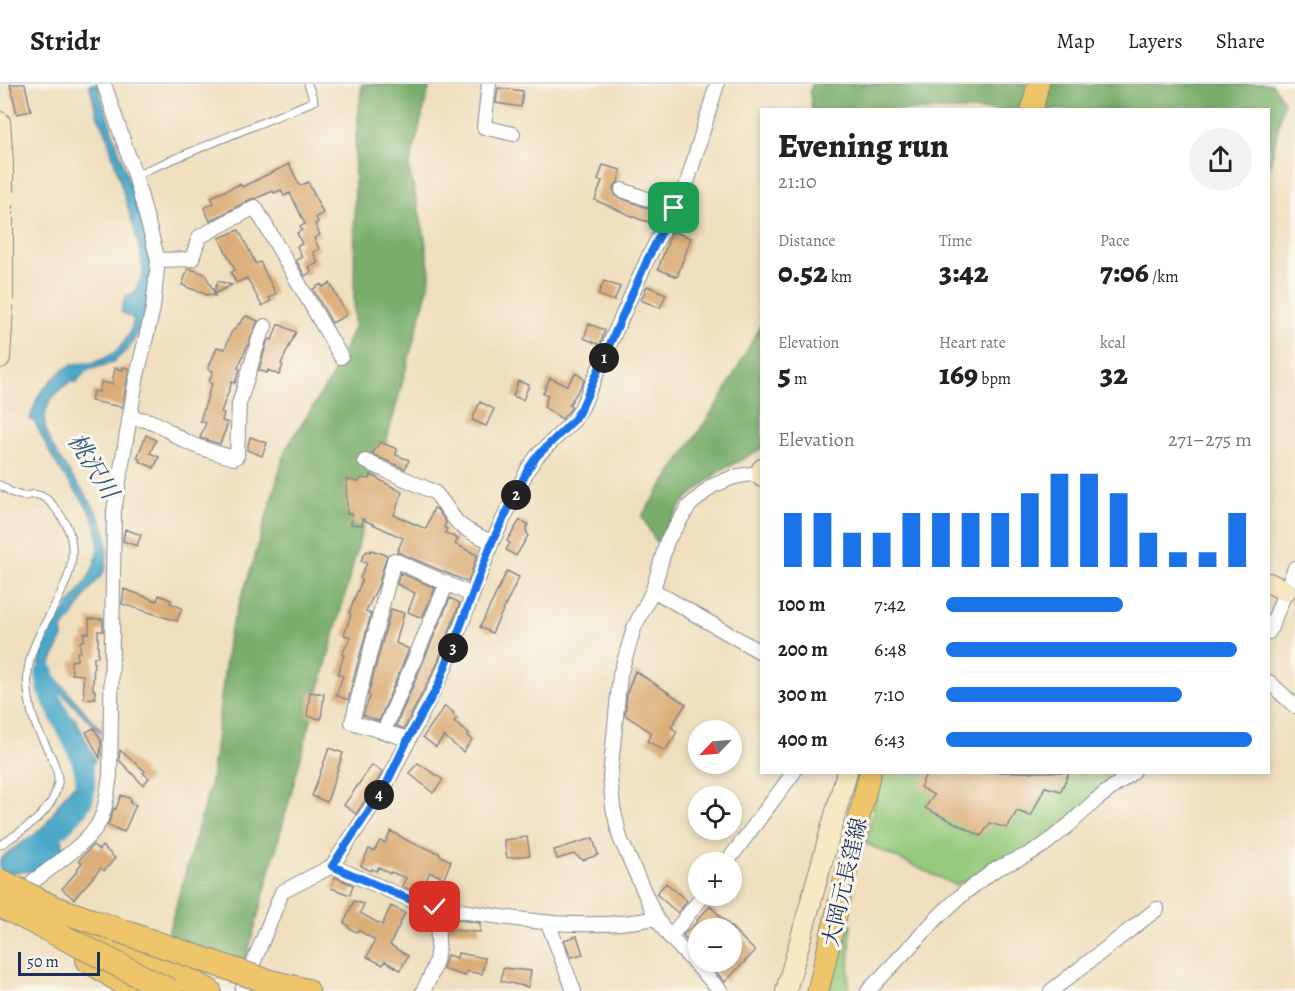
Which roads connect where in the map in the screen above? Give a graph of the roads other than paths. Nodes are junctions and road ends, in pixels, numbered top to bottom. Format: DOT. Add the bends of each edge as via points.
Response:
graph roads {
  1 [pos="104,84"];
  2 [pos="308,84"];
  3 [pos="489,84"];
  4 [pos="717,84"];
  5 [pos="1038,84"];
  6 [pos="1032,108"];
  7 [pos="0,122"];
  8 [pos="513,134"];
  9 [pos="135,175"];
  10 [pos="622,190"];
  11 [pos="674,208"];
  12 [pos="158,260"];
  13 [pos="265,326"];
  14 [pos="340,357"];
  15 [pos="0,358"];
  16 [pos="129,419"];
  17 [pos="365,461"];
  18 [pos="760,470"];
  19 [pos="0,485"];
  20 [pos="492,542"];
  21 [pos="1295,568"];
  22 [pos="447,583"];
  23 [pos="1277,587"];
  24 [pos="653,590"];
  25 [pos="472,595"];
  26 [pos="1270,626"];
  27 [pos="760,652"];
  28 [pos="1270,683"];
  29 [pos="1295,706"];
  30 [pos="384,731"];
  31 [pos="408,739"];
  32 [pos="793,774"];
  33 [pos="846,774"];
  34 [pos="870,774"];
  35 [pos="1130,774"];
  36 [pos="0,845"];
  37 [pos="735,852"];
  38 [pos="332,866"];
  39 [pos="0,881"];
  40 [pos="695,906"];
  41 [pos="0,907"];
  42 [pos="435,907"];
  43 [pos="54,908"];
  44 [pos="1157,909"];
  45 [pos="656,918"];
  46 [pos="548,923"];
  47 [pos="670,937"];
  48 [pos="136,991"];
  49 [pos="170,991"];
  50 [pos="209,991"];
  51 [pos="242,991"];
  52 [pos="307,991"];
  53 [pos="423,991"];
  54 [pos="574,991"];
  55 [pos="721,991"];
  56 [pos="786,991"];
  57 [pos="818,991"];
  58 [pos="868,991"];
  59 [pos="1051,991"];
  1 -- 9 [label="street"];
  2 -- 9 [label="lane" via="314,101"];
  3 -- 8 [label="street" via="484,128"];
  4 -- 11 [label="street" via="687,183"];
  5 -- 6 [label="main road"];
  7 -- 15 [label="street"];
  9 -- 12 [label="street"];
  10 -- 11 [label="street"];
  11 -- 20 [label="street" via="581,409 528,469"];
  12 -- 14 [label="street" via="192,259 199,237 255,207"];
  12 -- 16 [label="street" via="153,308"];
  13 -- 16 [label="street" via="239,404 237,456 186,442 146,419"];
  16 -- 41 [label="street" via="114,511 110,776 106,802 98,825 86,840"];
  17 -- 20 [label="street" via="434,492 459,524"];
  18 -- 24 [label="street" via="712,486 689,506 667,541"];
  19 -- 36 [label="lane" via="17,495 38,494 48,500 65,523 73,545 66,585 48,615 28,670 36,725 58,781 41,816"];
  20 -- 25 [label="street"];
  21 -- 23 [label="street"];
  22 -- 25 [label="street"];
  22 -- 30 [label="street"];
  22 -- 30 [label="street" via="394,560 352,722"];
  23 -- 26 [label="street"];
  24 -- 27 [label="street"];
  24 -- 45 [label="street" via="634,627 620,675 610,777 620,838"];
  25 -- 31 [label="street" via="446,668"];
  28 -- 29 [label="street"];
  30 -- 31 [label="street"];
  31 -- 38 [label="street" via="386,785"];
  32 -- 37 [label="street"];
  33 -- 56 [label="street"];
  34 -- 57 [label="main road, 大岡元長窪線"];
  35 -- 58 [label="street" via="1044,845 996,869 964,893"];
  38 -- 42 [label="street"];
  38 -- 51 [label="street" via="282,892"];
  39 -- 43 [label="highway, bridge"];
  40 -- 47 [label="street"];
  41 -- 48 [label="highway"];
  41 -- 49 [label="highway, bridge"];
  42 -- 46 [label="street"];
  42 -- 53 [label="street" via="439,946"];
  43 -- 50 [label="highway, bridge"];
  43 -- 52 [label="highway, bridge" via="266,981"];
  44 -- 59 [label="street"];
  45 -- 46 [label="street" via="628,924"];
  45 -- 47 [label="street"];
  46 -- 54 [label="street"];
  47 -- 55 [label="street"];
}
